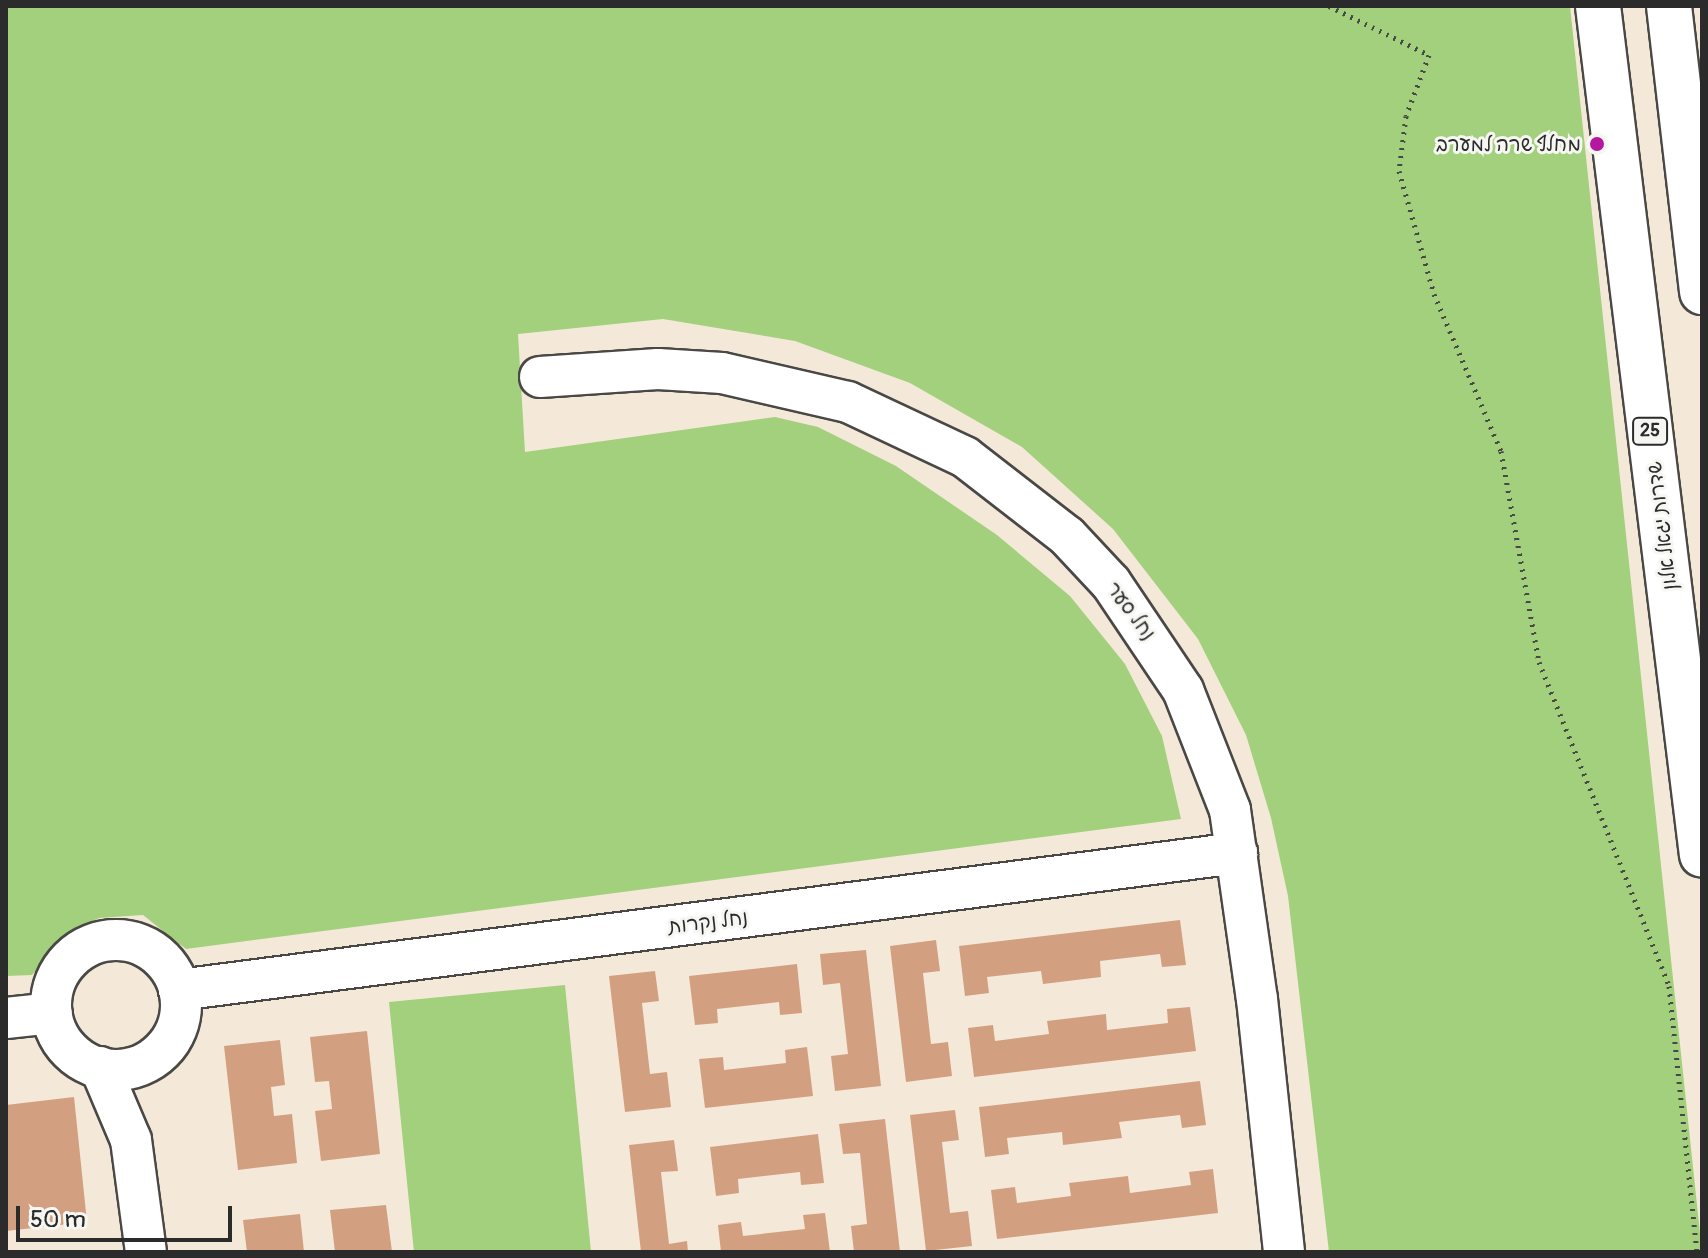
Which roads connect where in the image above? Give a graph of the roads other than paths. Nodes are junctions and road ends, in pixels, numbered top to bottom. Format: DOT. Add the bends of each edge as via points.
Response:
graph roads {
  1 [pos="1598,6"];
  2 [pos="1669,6"];
  3 [pos="1702,292"];
  4 [pos="540,377"];
  5 [pos="1237,853"];
  6 [pos="1702,855"];
  7 [pos="179,990"];
  8 [pos="52,1013"];
  9 [pos="6,1018"];
  10 [pos="142,1064"];
  11 [pos="100,1067"];
  12 [pos="136,1161"];
  13 [pos="146,1252"];
  14 [pos="1284,1252"];
  1 -- 6 [label="highway, שדרות יגאל אלון / 25"];
  2 -- 3 [label="highway"];
  4 -- 5 [label="street, נחל סער" via="658,369 786,384 908,426 986,471 1067,536 1150,635 1210,749 1230,810"];
  5 -- 7 [label="street, נחל נקרות"];
  5 -- 14 [label="street, נחל סער"];
  7 -- 8 [label="street" via="153,952 136,943 108,940 82,949 62,969"];
  7 -- 10 [label="street" via="174,1034"];
  8 -- 9 [label="street"];
  8 -- 11 [label="street" via="68,1048"];
  10 -- 11 [label="street"];
  10 -- 12 [label="street"];
  11 -- 12 [label="street" via="126,1122"];
  12 -- 13 [label="street"];
}
